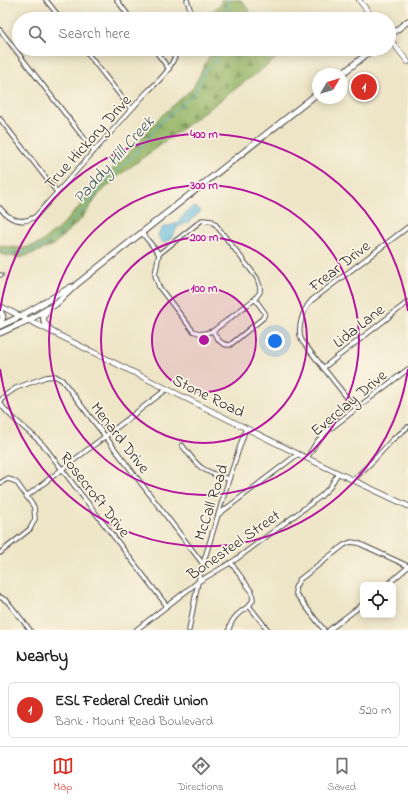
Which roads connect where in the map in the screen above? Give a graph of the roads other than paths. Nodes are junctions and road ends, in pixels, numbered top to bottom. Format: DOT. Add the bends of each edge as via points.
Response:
graph roads {
  1 [pos="46,0"];
  2 [pos="117,0"];
  3 [pos="187,0"];
  4 [pos="359,0"];
  5 [pos="55,12"];
  6 [pos="126,12"];
  7 [pos="190,12"];
  8 [pos="368,12"];
  9 [pos="408,21"];
  10 [pos="0,30"];
  11 [pos="396,31"];
  12 [pos="12,45"];
  13 [pos="396,46"];
  14 [pos="20,56"];
  15 [pos="89,56"];
  16 [pos="160,56"];
  17 [pos="175,56"];
  18 [pos="364,56"];
  19 [pos="408,62"];
  20 [pos="169,68"];
  21 [pos="348,69"];
  22 [pos="312,98"];
  23 [pos="131,109"];
  24 [pos="0,120"];
  25 [pos="94,151"];
  26 [pos="57,192"];
  27 [pos="0,208"];
  28 [pos="408,227"];
  29 [pos="142,233"];
  30 [pos="160,254"];
  31 [pos="78,284"];
  32 [pos="255,300"];
  33 [pos="408,302"];
  34 [pos="0,306"];
  35 [pos="52,306"];
  36 [pos="0,310"];
  37 [pos="21,316"];
  38 [pos="29,320"];
  39 [pos="0,325"];
  40 [pos="213,331"];
  41 [pos="53,332"];
  42 [pos="0,333"];
  43 [pos="323,368"];
  44 [pos="408,369"];
  45 [pos="167,389"];
  46 [pos="0,402"];
  47 [pos="356,409"];
  48 [pos="408,427"];
  49 [pos="246,428"];
  50 [pos="105,437"];
  51 [pos="182,445"];
  52 [pos="298,454"];
  53 [pos="307,458"];
  54 [pos="62,470"];
  55 [pos="338,473"];
  56 [pos="229,479"];
  57 [pos="353,480"];
  58 [pos="0,483"];
  59 [pos="27,496"];
  60 [pos="408,506"];
  61 [pos="218,515"];
  62 [pos="0,553"];
  63 [pos="232,563"];
  64 [pos="203,564"];
  65 [pos="408,567"];
  66 [pos="198,582"];
  67 [pos="390,582"];
  68 [pos="0,597"];
  69 [pos="167,606"];
  70 [pos="249,606"];
  71 [pos="360,606"];
  72 [pos="30,630"];
  73 [pos="136,630"];
  74 [pos="189,630"];
  75 [pos="229,630"];
  76 [pos="268,630"];
  77 [pos="324,630"];
  78 [pos="329,630"];
  1 -- 5 [label="street"];
  2 -- 6 [label="street"];
  3 -- 7 [label="street"];
  4 -- 8 [label="street"];
  9 -- 11 [label="main road"];
  10 -- 12 [label="street"];
  13 -- 19 [label="street"];
  14 -- 25 [label="street"];
  15 -- 23 [label="street"];
  16 -- 20 [label="street"];
  17 -- 20 [label="street, True Hickory Drive"];
  18 -- 21 [label="main road"];
  20 -- 23 [label="street, True Hickory Drive"];
  22 -- 29 [label="main road"];
  23 -- 25 [label="street, True Hickory Drive"];
  24 -- 26 [label="street"];
  25 -- 26 [label="street, True Hickory Drive"];
  26 -- 27 [label="street, True Hickory Drive" via="39,213 27,220 10,218"];
  28 -- 43 [label="street, Frear Drive" via="308,305 299,326 299,335"];
  29 -- 30 [label="street"];
  29 -- 31 [label="main road"];
  30 -- 32 [label="street" via="198,222 212,221 257,278 260,292"];
  30 -- 40 [label="street" via="155,275 159,287 193,331 202,334"];
  31 -- 35 [label="main road"];
  31 -- 37 [label="main road"];
  32 -- 40 [label="street"];
  32 -- 40 [label="street" via="264,313 263,318 230,345 224,345"];
  33 -- 43 [label="street, Lida Lane"];
  34 -- 37 [label="street, Stone Road"];
  35 -- 38 [label="main road"];
  35 -- 41 [label="main road" via="43,320"];
  36 -- 39 [label="main road" via="3,317"];
  37 -- 38 [label="street, Stone Road"];
  37 -- 39 [label="main road"];
  38 -- 41 [label="street, Stone Road"];
  38 -- 42 [label="main road"];
  41 -- 45 [label="street, Stone Road"];
  43 -- 47 [label="street, Frear Drive"];
  44 -- 47 [label="street, Everclay Drive"];
  45 -- 49 [label="street, Stone Road"];
  45 -- 50 [label="street"];
  46 -- 50 [label="street, Menard Drive" via="16,388 55,376 62,380"];
  46 -- 54 [label="street, Rosecroft Drive" via="12,417 37,438"];
  47 -- 53 [label="street, Everclay Drive" via="320,437"];
  48 -- 57 [label="street"];
  49 -- 52 [label="street, Stone Road"];
  49 -- 56 [label="street, McCall Road"];
  50 -- 54 [label="street"];
  50 -- 64 [label="street, Menard Drive"];
  51 -- 56 [label="street" via="200,468"];
  52 -- 53 [label="street, Stone Road"];
  52 -- 61 [label="street"];
  53 -- 55 [label="street, Stone Road"];
  54 -- 59 [label="street"];
  54 -- 69 [label="street, Rosecroft Drive"];
  55 -- 57 [label="street, Stone Road"];
  55 -- 63 [label="street, Bonesteel Street" via="321,496"];
  56 -- 61 [label="street, McCall Road"];
  57 -- 60 [label="street, Stone Road"];
  58 -- 59 [label="street" via="7,479 12,480"];
  59 -- 62 [label="street" via="34,506 33,524"];
  61 -- 64 [label="street, McCall Road"];
  63 -- 66 [label="street, Bonesteel Street"];
  63 -- 70 [label="street" via="254,595 254,600"];
  64 -- 66 [label="street, McCall Road"];
  65 -- 67 [label="street"];
  65 -- 77 [label="street" via="358,543 351,542 341,547 298,580 296,585 295,591"];
  66 -- 69 [label="street, Bonesteel Street"];
  66 -- 74 [label="street, McCall Road"];
  68 -- 72 [label="street" via="7,601"];
  69 -- 73 [label="street, Bonesteel Street"];
  70 -- 75 [label="street" via="233,619"];
  70 -- 76 [label="street"];
  71 -- 78 [label="street"];
}
